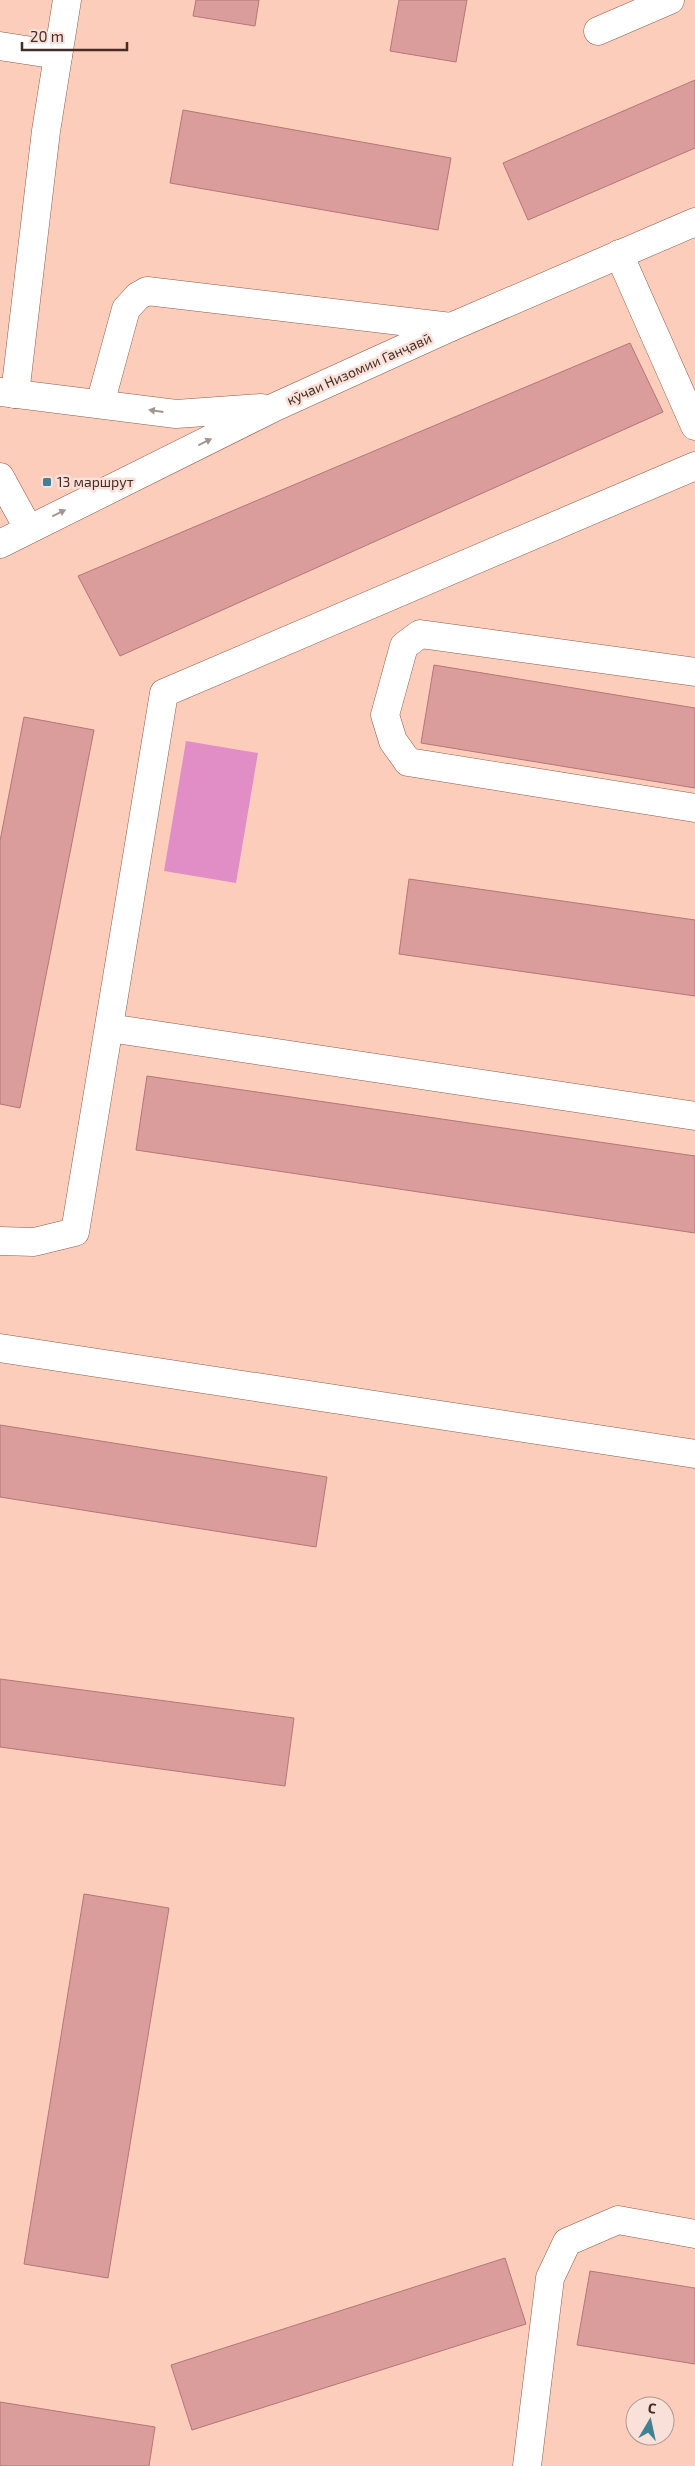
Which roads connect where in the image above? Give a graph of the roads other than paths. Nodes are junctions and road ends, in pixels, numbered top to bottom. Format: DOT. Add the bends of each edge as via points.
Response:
graph roads {
  1 [pos="66,0"];
  2 [pos="670,0"];
  3 [pos="598,30"];
  4 [pos="0,46"];
  5 [pos="58,55"];
  6 [pos="695,222"];
  7 [pos="619,254"];
  8 [pos="451,327"];
  9 [pos="7,393"];
  10 [pos="100,404"];
  11 [pos="275,407"];
  12 [pos="695,426"];
  13 [pos="695,466"];
  14 [pos="0,477"];
  15 [pos="28,528"];
  16 [pos="0,544"];
  17 [pos="695,672"];
  18 [pos="695,808"];
  19 [pos="109,1028"];
  20 [pos="695,1116"];
  21 [pos="0,1241"];
  22 [pos="0,1348"];
  23 [pos="695,1454"];
  24 [pos="695,2234"];
  25 [pos="527,2466"];
  1 -- 5 [label="street"];
  2 -- 3 [label="street"];
  4 -- 5 [label="street"];
  5 -- 9 [label="street"];
  6 -- 7 [label="street, кӯчаи Низомии Ганҷавӣ"];
  7 -- 8 [label="street, кӯчаи Низомии Ганҷавӣ"];
  7 -- 12 [label="street"];
  8 -- 10 [label="street" via="147,291 126,309"];
  8 -- 11 [label="street, кӯчаи Низомии Ганҷавӣ"];
  9 -- 10 [label="street"];
  11 -- 10 [label="street, one-way" via="176,414"];
  15 -- 11 [label="street, кӯчаи Низомии Ганҷавӣ, one-way"];
  13 -- 19 [label="street" via="164,693"];
  14 -- 15 [label="street"];
  15 -- 16 [label="street, кӯчаи Низомии Ганҷавӣ"];
  17 -- 18 [label="street" via="420,634 404,646 385,715 393,741 408,762"];
  19 -- 20 [label="street"];
  19 -- 21 [label="street" via="75,1232 34,1242"];
  22 -- 23 [label="street"];
  24 -- 25 [label="street" via="618,2220 567,2242 550,2278"];
}
